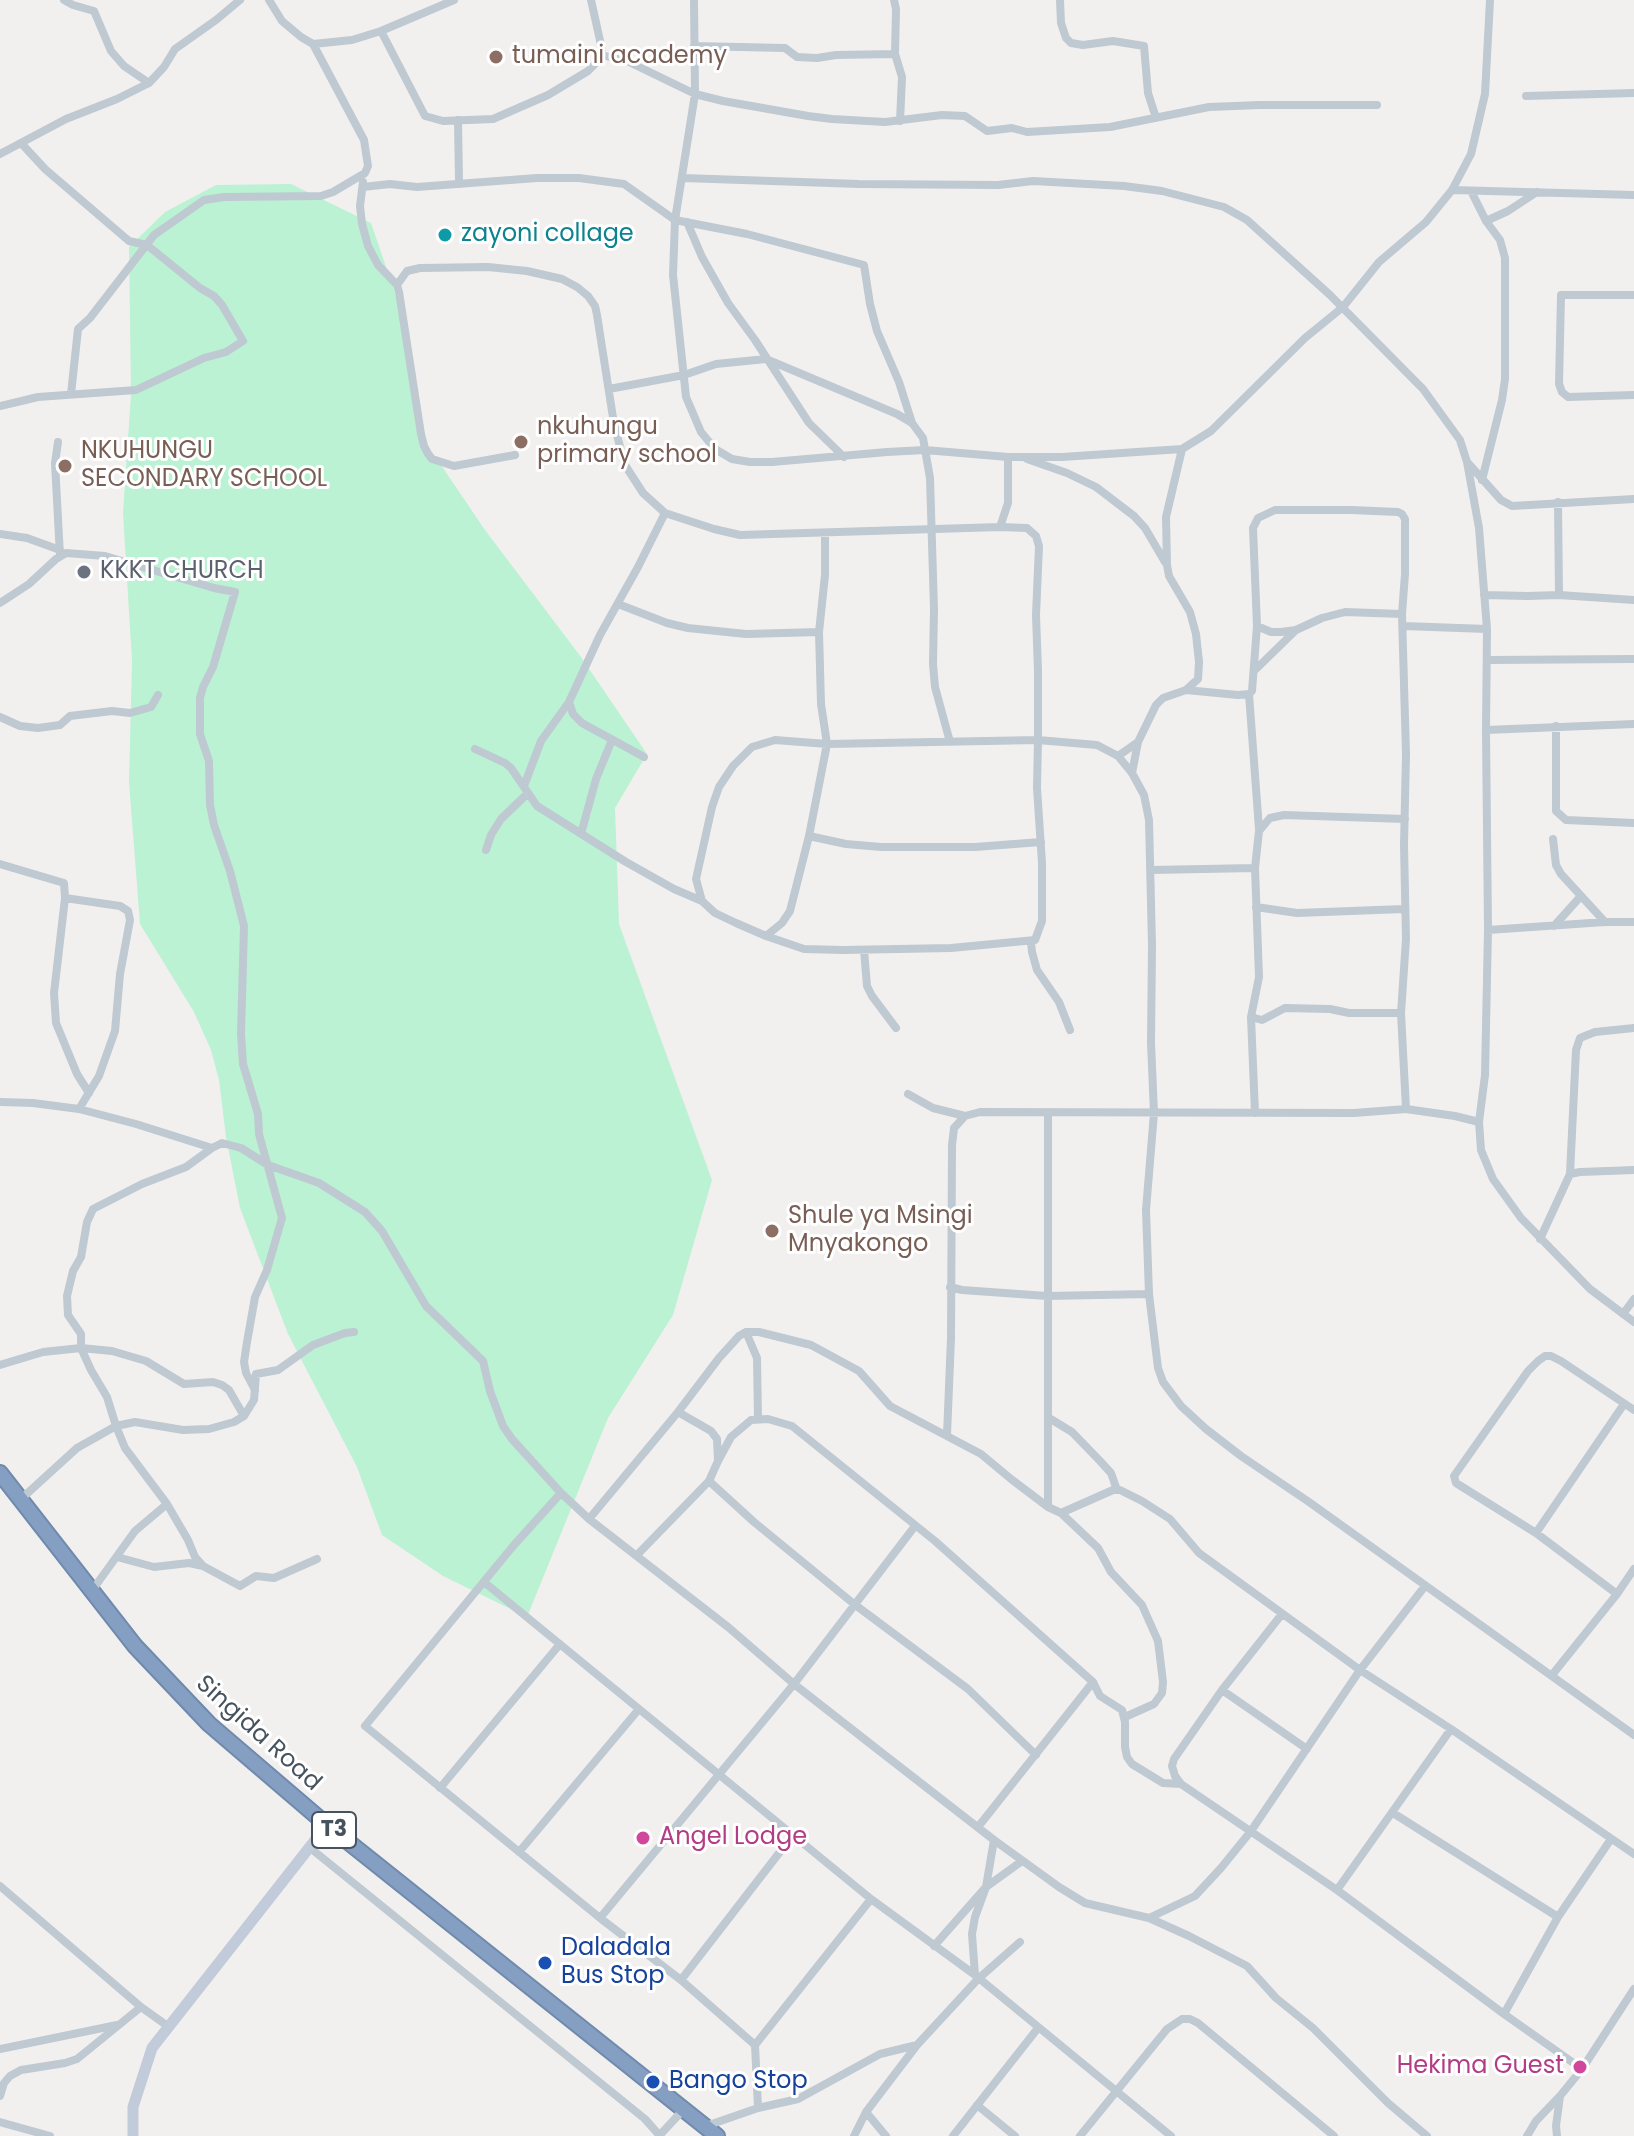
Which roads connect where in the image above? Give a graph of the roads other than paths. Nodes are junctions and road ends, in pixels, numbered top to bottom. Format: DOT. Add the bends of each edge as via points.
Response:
graph roads {
  1 [pos="64,0"];
  2 [pos="93,0"];
  3 [pos="240,0"];
  4 [pos="269,0"];
  5 [pos="454,0"];
  6 [pos="591,0"];
  7 [pos="694,0"];
  8 [pos="894,0"];
  9 [pos="1060,0"];
  10 [pos="1490,0"];
  11 [pos="94,11"];
  12 [pos="381,31"];
  13 [pos="313,44"];
  14 [pos="694,46"];
  15 [pos="895,54"];
  16 [pos="602,55"];
  17 [pos="149,83"];
  18 [pos="1634,93"];
  19 [pos="695,94"];
  20 [pos="1526,96"];
  21 [pos="1377,105"];
  22 [pos="1156,118"];
  23 [pos="458,120"];
  24 [pos="900,121"];
  25 [pos="21,143"];
  26 [pos="0,154"];
  27 [pos="365,173"];
  28 [pos="683,178"];
  29 [pos="459,184"];
  30 [pos="363,187"];
  31 [pos="1452,190"];
  32 [pos="1471,191"];
  33 [pos="1537,192"];
  34 [pos="1634,195"];
  35 [pos="675,220"];
  36 [pos="1486,221"];
  37 [pos="687,222"];
  38 [pos="147,245"];
  39 [pos="397,285"];
  40 [pos="1634,295"];
  41 [pos="1343,307"];
  42 [pos="766,359"];
  43 [pos="684,375"];
  44 [pos="609,389"];
  45 [pos="71,394"];
  46 [pos="1634,395"];
  47 [pos="0,406"];
  48 [pos="912,423"];
  49 [pos="58,442"];
  50 [pos="1182,449"];
  51 [pos="925,450"];
  52 [pos="515,455"];
  53 [pos="1019,456"];
  54 [pos="844,457"];
  55 [pos="1008,457"];
  56 [pos="1467,462"];
  57 [pos="1482,480"];
  58 [pos="1634,499"];
  59 [pos="1558,502"];
  60 [pos="665,513"];
  61 [pos="1000,527"];
  62 [pos="931,530"];
  63 [pos="825,533"];
  64 [pos="0,534"];
  65 [pos="60,553"];
  66 [pos="1167,565"];
  67 [pos="1484,595"];
  68 [pos="1559,595"];
  69 [pos="1634,600"];
  70 [pos="0,603"];
  71 [pos="618,604"];
  72 [pos="1402,614"];
  73 [pos="1257,626"];
  74 [pos="1403,626"];
  75 [pos="1487,629"];
  76 [pos="1296,630"];
  77 [pos="819,632"];
  78 [pos="1634,659"];
  79 [pos="1487,660"];
  80 [pos="1255,670"];
  81 [pos="1186,690"];
  82 [pos="1249,694"];
  83 [pos="158,695"];
  84 [pos="569,702"];
  85 [pos="0,717"];
  86 [pos="1634,724"];
  87 [pos="1556,726"];
  88 [pos="1486,730"];
  89 [pos="612,740"];
  90 [pos="1038,740"];
  91 [pos="950,742"];
  92 [pos="1138,742"];
  93 [pos="827,744"];
  94 [pos="475,749"];
  95 [pos="1118,756"];
  96 [pos="644,757"];
  97 [pos="1132,773"];
  98 [pos="526,789"];
  99 [pos="1405,819"];
  100 [pos="1634,823"];
  101 [pos="1259,831"];
  102 [pos="581,834"];
  103 [pos="809,836"];
  104 [pos="1553,839"];
  105 [pos="1041,842"];
  106 [pos="486,850"];
  107 [pos="0,864"];
  108 [pos="1255,868"];
  109 [pos="1151,870"];
  110 [pos="1581,896"];
  111 [pos="65,898"];
  112 [pos="702,901"];
  113 [pos="1256,907"];
  114 [pos="1404,909"];
  115 [pos="1605,922"];
  116 [pos="1634,922"];
  117 [pos="1554,926"];
  118 [pos="1488,930"];
  119 [pos="766,936"];
  120 [pos="1031,942"];
  121 [pos="864,950"];
  122 [pos="1401,1013"];
  123 [pos="1251,1017"];
  124 [pos="896,1028"];
  125 [pos="1634,1028"];
  126 [pos="1070,1030"];
  127 [pos="89,1093"];
  128 [pos="908,1094"];
  129 [pos="0,1102"];
  130 [pos="79,1109"];
  131 [pos="1406,1109"];
  132 [pos="1048,1113"];
  133 [pos="1154,1113"];
  134 [pos="1255,1113"];
  135 [pos="965,1116"];
  136 [pos="1479,1122"];
  137 [pos="212,1148"];
  138 [pos="268,1165"];
  139 [pos="1634,1170"];
  140 [pos="1570,1174"];
  141 [pos="1540,1239"];
  142 [pos="950,1287"];
  143 [pos="1149,1294"];
  144 [pos="1047,1296"];
  145 [pos="1634,1300"];
  146 [pos="1623,1314"];
  147 [pos="1634,1322"];
  148 [pos="354,1332"];
  149 [pos="746,1332"];
  150 [pos="81,1348"];
  151 [pos="0,1365"];
  152 [pos="255,1390"];
  153 [pos="1624,1404"];
  154 [pos="1634,1410"];
  155 [pos="678,1412"];
  156 [pos="244,1416"];
  157 [pos="1049,1418"];
  158 [pos="758,1419"];
  159 [pos="116,1426"];
  160 [pos="947,1435"];
  161 [pos="718,1461"];
  162 [pos="0,1473"];
  163 [pos="709,1481"];
  164 [pos="1117,1490"];
  165 [pos="561,1493"];
  166 [pos="20,1500"];
  167 [pos="167,1504"];
  168 [pos="1048,1507"];
  169 [pos="1061,1513"];
  170 [pos="589,1519"];
  171 [pos="915,1526"];
  172 [pos="1536,1533"];
  173 [pos="637,1555"];
  174 [pos="117,1557"];
  175 [pos="317,1559"];
  176 [pos="203,1566"];
  177 [pos="1634,1569"];
  178 [pos="484,1582"];
  179 [pos="1425,1586"];
  180 [pos="91,1592"];
  181 [pos="1617,1594"];
  182 [pos="854,1604"];
  183 [pos="1282,1614"];
  184 [pos="560,1644"];
  185 [pos="1360,1670"];
  186 [pos="1552,1675"];
  187 [pos="1093,1682"];
  188 [pos="794,1684"];
  189 [pos="1222,1690"];
  190 [pos="639,1709"];
  191 [pos="1125,1717"];
  192 [pos="1451,1729"];
  193 [pos="1634,1735"];
  194 [pos="1307,1749"];
  195 [pos="1036,1755"];
  196 [pos="718,1775"];
  197 [pos="1181,1784"];
  198 [pos="440,1788"];
  199 [pos="1393,1813"];
  200 [pos="327,1825"];
  201 [pos="978,1827"];
  202 [pos="1251,1831"];
  203 [pos="793,1835"];
  204 [pos="1611,1839"];
  205 [pos="994,1840"];
  206 [pos="309,1847"];
  207 [pos="519,1852"];
  208 [pos="1634,1854"];
  209 [pos="1022,1861"];
  210 [pos="0,1886"];
  211 [pos="986,1887"];
  212 [pos="1337,1890"];
  213 [pos="871,1899"];
  214 [pos="1558,1917"];
  215 [pos="600,1918"];
  216 [pos="1149,1918"];
  217 [pos="1020,1942"];
  218 [pos="934,1946"];
  219 [pos="976,1977"];
  220 [pos="681,1980"];
  221 [pos="1634,1989"];
  222 [pos="141,2007"];
  223 [pos="1504,2014"];
  224 [pos="121,2024"];
  225 [pos="169,2027"];
  226 [pos="1038,2028"];
  227 [pos="755,2045"];
  228 [pos="917,2045"];
  229 [pos="0,2048"];
  230 [pos="1582,2069"];
  231 [pos="1117,2092"];
  232 [pos="0,2096"];
  233 [pos="1560,2096"];
  234 [pos="977,2105"];
  235 [pos="758,2108"];
  236 [pos="684,2109"];
  237 [pos="866,2112"];
  238 [pos="0,2122"];
  239 [pos="705,2126"];
  240 [pos="50,2136"];
  241 [pos="133,2136"];
  242 [pos="660,2136"];
  243 [pos="717,2136"];
  244 [pos="854,2136"];
  245 [pos="886,2136"];
  246 [pos="953,2136"];
  247 [pos="1015,2136"];
  248 [pos="1080,2136"];
  249 [pos="1171,2136"];
  250 [pos="1334,2136"];
  251 [pos="1427,2136"];
  252 [pos="1527,2136"];
  253 [pos="1557,2136"];
  1 -- 11 [label="street"];
  2 -- 11 [label="street"];
  3 -- 17 [label="street" via="175,49"];
  4 -- 13 [label="street" via="282,21"];
  5 -- 12 [label="street"];
  6 -- 16 [label="street"];
  7 -- 14 [label="street"];
  8 -- 15 [label="street"];
  9 -- 22 [label="street" via="1061,23 1071,43 1144,46"];
  10 -- 31 [label="street" via="1485,94 1471,154"];
  11 -- 17 [label="street" via="111,51"];
  12 -- 13 [label="street"];
  12 -- 23 [label="street" via="425,116"];
  13 -- 27 [label="street" via="364,140"];
  14 -- 15 [label="street" via="785,48 797,57 817,58"];
  14 -- 19 [label="street"];
  15 -- 24 [label="street" via="902,77"];
  16 -- 19 [label="street"];
  16 -- 23 [label="street" via="588,71 548,95 493,119"];
  17 -- 25 [label="street"];
  18 -- 20 [label="street"];
  19 -- 24 [label="street" via="808,116"];
  19 -- 28 [label="street"];
  21 -- 22 [label="street" via="1209,107"];
  22 -- 24 [label="street" via="1027,132 987,131 965,116"];
  23 -- 29 [label="street"];
  25 -- 26 [label="street"];
  25 -- 38 [label="street" via="129,241"];
  27 -- 30 [label="street"];
  27 -- 38 [label="street" via="321,196 204,200"];
  28 -- 35 [label="street"];
  28 -- 41 [label="street" via="859,184 1033,181 1162,191 1238,213"];
  29 -- 30 [label="street"];
  29 -- 35 [label="street" via="579,178 624,184"];
  30 -- 39 [label="street" via="360,215 368,246"];
  31 -- 32 [label="street"];
  31 -- 41 [label="street" via="1426,222 1379,262"];
  32 -- 33 [label="street"];
  32 -- 36 [label="street"];
  33 -- 34 [label="street"];
  33 -- 36 [label="street"];
  35 -- 37 [label="street"];
  35 -- 43 [label="street" via="673,275"];
  36 -- 57 [label="street" via="1505,258 1505,379"];
  37 -- 42 [label="street" via="728,303"];
  37 -- 48 [label="street" via="864,265 877,331"];
  38 -- 45 [label="street" via="78,329"];
  38 -- 45 [label="street" via="214,296 243,341 136,390"];
  39 -- 44 [label="street" via="407,271 443,266 514,269 562,279 595,306"];
  39 -- 52 [label="street" via="428,454 454,466"];
  40 -- 46 [label="street" via="1561,295 1559,384 1568,397"];
  41 -- 50 [label="street" via="1211,431"];
  41 -- 56 [label="street" via="1423,389 1460,440"];
  42 -- 43 [label="street" via="716,364"];
  42 -- 48 [label="street"];
  42 -- 54 [label="street" via="809,423"];
  43 -- 44 [label="street"];
  43 -- 54 [label="street" via="686,397 701,432 732,459"];
  44 -- 60 [label="street" via="625,465 643,493"];
  45 -- 47 [label="street"];
  48 -- 51 [label="street"];
  49 -- 65 [label="street"];
  50 -- 53 [label="street"];
  50 -- 66 [label="street" via="1166,517"];
  51 -- 54 [label="street"];
  51 -- 55 [label="street"];
  51 -- 62 [label="street"];
  53 -- 55 [label="street"];
  53 -- 66 [label="street" via="1096,487 1145,528"];
  55 -- 61 [label="street" via="1008,503"];
  56 -- 57 [label="street"];
  56 -- 67 [label="street"];
  57 -- 59 [label="street" via="1512,506"];
  58 -- 59 [label="street"];
  59 -- 68 [label="street"];
  60 -- 63 [label="street" via="740,535"];
  60 -- 71 [label="street"];
  61 -- 62 [label="street"];
  61 -- 90 [label="street" via="1027,528 1039,546"];
  62 -- 63 [label="street"];
  62 -- 91 [label="street" via="935,687"];
  63 -- 77 [label="street"];
  64 -- 65 [label="street" via="27,538"];
  65 -- 70 [label="street"];
  65 -- 138 [label="street" via="105,556 235,592 200,698 200,734 209,761 214,825 244,926 243,1064"];
  66 -- 81 [label="street" via="1196,634 1198,679"];
  67 -- 68 [label="street"];
  67 -- 75 [label="street"];
  68 -- 69 [label="street"];
  71 -- 77 [label="street" via="688,628 746,634"];
  71 -- 84 [label="street"];
  72 -- 73 [label="street" via="1402,514 1275,510 1258,518 1253,528"];
  72 -- 74 [label="street"];
  72 -- 76 [label="street" via="1345,612"];
  73 -- 76 [label="street" via="1271,632"];
  73 -- 80 [label="street"];
  74 -- 75 [label="street"];
  74 -- 99 [label="street"];
  75 -- 79 [label="street"];
  76 -- 80 [label="street"];
  77 -- 93 [label="street"];
  78 -- 79 [label="street"];
  79 -- 88 [label="street"];
  80 -- 82 [label="street"];
  81 -- 82 [label="street"];
  81 -- 92 [label="street" via="1156,705"];
  82 -- 101 [label="street"];
  83 -- 85 [label="street" via="151,707 70,716 60,725 20,726"];
  84 -- 89 [label="street" via="582,723"];
  84 -- 98 [label="street" via="541,741"];
  86 -- 87 [label="street"];
  87 -- 88 [label="street"];
  87 -- 100 [label="street" via="1556,811 1566,820"];
  88 -- 118 [label="street"];
  89 -- 96 [label="street"];
  89 -- 102 [label="street"];
  90 -- 91 [label="street"];
  90 -- 95 [label="street" via="1097,745"];
  90 -- 105 [label="street"];
  91 -- 93 [label="street"];
  92 -- 95 [label="street"];
  92 -- 97 [label="street"];
  93 -- 103 [label="street"];
  93 -- 112 [label="street" via="775,740 752,747 733,766 712,807 696,879"];
  94 -- 98 [label="street" via="505,763"];
  95 -- 97 [label="street"];
  97 -- 109 [label="street" via="1149,820"];
  98 -- 102 [label="street" via="537,806"];
  98 -- 106 [label="street" via="501,819"];
  99 -- 101 [label="street" via="1284,815 1270,818"];
  99 -- 114 [label="street"];
  101 -- 108 [label="street"];
  102 -- 112 [label="street"];
  103 -- 105 [label="street" via="881,847"];
  103 -- 119 [label="street" via="790,911"];
  104 -- 110 [label="street" via="1556,865"];
  105 -- 120 [label="street" via="1042,921"];
  107 -- 111 [label="street" via="64,883"];
  108 -- 109 [label="street"];
  108 -- 113 [label="street"];
  109 -- 133 [label="street"];
  110 -- 115 [label="street"];
  110 -- 117 [label="street"];
  111 -- 127 [label="street" via="54,993 56,1023"];
  111 -- 127 [label="street" via="120,906 130,920 115,1031"];
  112 -- 119 [label="street" via="715,913"];
  113 -- 114 [label="street" via="1297,913"];
  113 -- 123 [label="street" via="1259,977"];
  114 -- 122 [label="street"];
  115 -- 116 [label="street"];
  115 -- 117 [label="street"];
  117 -- 118 [label="street"];
  118 -- 136 [label="street"];
  119 -- 121 [label="street" via="804,949"];
  120 -- 121 [label="street"];
  120 -- 126 [label="street" via="1037,970"];
  121 -- 124 [label="street" via="867,986"];
  122 -- 123 [label="street" via="1285,1008 1262,1020"];
  122 -- 131 [label="street"];
  123 -- 134 [label="street"];
  125 -- 140 [label="street" via="1580,1038"];
  127 -- 130 [label="street"];
  128 -- 135 [label="street" via="933,1108"];
  129 -- 130 [label="street"];
  130 -- 137 [label="street"];
  131 -- 134 [label="street"];
  131 -- 136 [label="street"];
  132 -- 133 [label="street"];
  132 -- 135 [label="street"];
  132 -- 144 [label="street"];
  133 -- 134 [label="street"];
  133 -- 143 [label="street" via="1146,1210"];
  135 -- 142 [label="street" via="953,1133"];
  136 -- 141 [label="street" via="1481,1150 1493,1179"];
  137 -- 138 [label="street" via="222,1143 241,1148"];
  137 -- 150 [label="street" via="186,1167 93,1209 67,1296"];
  138 -- 152 [label="street" via="282,1223 255,1297 247,1342 244,1362"];
  138 -- 165 [label="street" via="319,1183 365,1212 382,1231 426,1306 483,1361 503,1426"];
  139 -- 140 [label="street"];
  140 -- 141 [label="street"];
  141 -- 146 [label="street"];
  142 -- 144 [label="street"];
  142 -- 160 [label="street"];
  143 -- 144 [label="street"];
  143 -- 179 [label="street" via="1158,1368 1181,1406 1241,1456"];
  144 -- 157 [label="street"];
  145 -- 146 [label="street"];
  146 -- 147 [label="street"];
  148 -- 152 [label="street" via="313,1345 278,1370 256,1374"];
  149 -- 155 [label="street"];
  149 -- 158 [label="street" via="757,1358"];
  149 -- 160 [label="street" via="811,1345 859,1371 890,1406"];
  150 -- 151 [label="street"];
  150 -- 156 [label="street" via="146,1361 184,1384 222,1385"];
  150 -- 159 [label="street"];
  152 -- 156 [label="street"];
  153 -- 154 [label="street"];
  153 -- 172 [label="street"];
  153 -- 172 [label="street" via="1561,1361 1545,1356 1528,1371 1455,1472 1456,1483"];
  155 -- 161 [label="street" via="711,1431 717,1439"];
  155 -- 170 [label="street"];
  156 -- 159 [label="street" via="209,1429 135,1422"];
  157 -- 164 [label="street" via="1072,1432 1100,1461"];
  157 -- 168 [label="street"];
  158 -- 161 [label="street" via="737,1430"];
  158 -- 171 [label="street" via="792,1426"];
  159 -- 166 [label="street" via="77,1448"];
  159 -- 167 [label="street" via="125,1448"];
  160 -- 168 [label="street" via="981,1454"];
  161 -- 163 [label="street"];
  162 -- 166 [label="highway, Singida Road / T3"];
  163 -- 173 [label="street"];
  163 -- 182 [label="street"];
  164 -- 169 [label="street"];
  164 -- 183 [label="street" via="1170,1519 1199,1553"];
  165 -- 170 [label="street"];
  165 -- 178 [label="street"];
  166 -- 180 [label="highway, Singida Road / T3"];
  167 -- 174 [label="street" via="135,1531"];
  167 -- 176 [label="street"];
  168 -- 169 [label="street"];
  169 -- 191 [label="street" via="1098,1548 1111,1572 1142,1605 1158,1641 1162,1693 1154,1704"];
  170 -- 173 [label="street"];
  171 -- 182 [label="street"];
  171 -- 187 [label="street"];
  172 -- 181 [label="street"];
  173 -- 188 [label="street"];
  174 -- 176 [label="street" via="154,1567"];
  174 -- 180 [label="street"];
  175 -- 176 [label="street" via="274,1578 256,1576 240,1586"];
  177 -- 181 [label="street"];
  178 -- 184 [label="street"];
  178 -- 198 [label="street" via="365,1726"];
  179 -- 185 [label="street"];
  179 -- 186 [label="street"];
  180 -- 200 [label="highway, Singida Road / T3" via="209,1724"];
  181 -- 186 [label="street"];
  182 -- 188 [label="street"];
  182 -- 195 [label="street" via="968,1689"];
  183 -- 185 [label="street"];
  183 -- 189 [label="street"];
  184 -- 190 [label="street"];
  184 -- 198 [label="street"];
  185 -- 192 [label="street"];
  185 -- 194 [label="street"];
  186 -- 193 [label="street"];
  187 -- 191 [label="street" via="1100,1696"];
  187 -- 195 [label="street"];
  188 -- 196 [label="street"];
  188 -- 201 [label="street"];
  189 -- 194 [label="street"];
  189 -- 197 [label="street" via="1174,1759 1173,1772"];
  190 -- 196 [label="street"];
  190 -- 207 [label="street"];
  191 -- 197 [label="street" via="1125,1747 1132,1764 1163,1783"];
  192 -- 199 [label="street"];
  192 -- 204 [label="street"];
  194 -- 202 [label="street"];
  195 -- 201 [label="street"];
  196 -- 203 [label="street"];
  196 -- 215 [label="street"];
  197 -- 202 [label="street"];
  198 -- 207 [label="street"];
  199 -- 212 [label="street"];
  199 -- 214 [label="street"];
  200 -- 206 [label="street"];
  200 -- 236 [label="highway, Singida Road / T3"];
  201 -- 205 [label="street"];
  202 -- 212 [label="street"];
  202 -- 216 [label="street" via="1195,1896"];
  203 -- 213 [label="street"];
  203 -- 220 [label="street"];
  204 -- 208 [label="street"];
  204 -- 214 [label="street"];
  205 -- 209 [label="street"];
  205 -- 211 [label="street"];
  206 -- 225 [label="street"];
  206 -- 242 [label="street"];
  207 -- 215 [label="street"];
  209 -- 211 [label="street"];
  209 -- 216 [label="street" via="1085,1903"];
  210 -- 222 [label="street"];
  211 -- 218 [label="street"];
  211 -- 219 [label="street" via="972,1934"];
  212 -- 223 [label="street"];
  213 -- 218 [label="street"];
  213 -- 227 [label="street"];
  214 -- 223 [label="street"];
  215 -- 220 [label="street"];
  216 -- 251 [label="street" via="1247,1966"];
  217 -- 219 [label="street"];
  218 -- 219 [label="street"];
  219 -- 226 [label="street"];
  219 -- 228 [label="street"];
  220 -- 227 [label="street"];
  221 -- 230 [label="street"];
  222 -- 224 [label="street"];
  222 -- 225 [label="street"];
  223 -- 230 [label="street"];
  224 -- 229 [label="street"];
  224 -- 232 [label="street" via="72,2061 10,2076"];
  225 -- 241 [label="street" via="152,2048 133,2107"];
  226 -- 231 [label="street"];
  226 -- 234 [label="street"];
  227 -- 235 [label="street"];
  228 -- 235 [label="street" via="880,2054 798,2099"];
  228 -- 237 [label="street"];
  230 -- 233 [label="street"];
  231 -- 248 [label="street"];
  231 -- 249 [label="street"];
  231 -- 250 [label="street" via="1167,2029 1190,2019"];
  233 -- 252 [label="street"];
  233 -- 253 [label="street"];
  234 -- 246 [label="street"];
  234 -- 247 [label="street"];
  235 -- 239 [label="street"];
  236 -- 239 [label="highway, Singida Road / T3"];
  236 -- 242 [label="street"];
  237 -- 244 [label="street"];
  237 -- 245 [label="street"];
  238 -- 240 [label="street"];
  239 -- 243 [label="highway, Singida Road / T3"];
}
